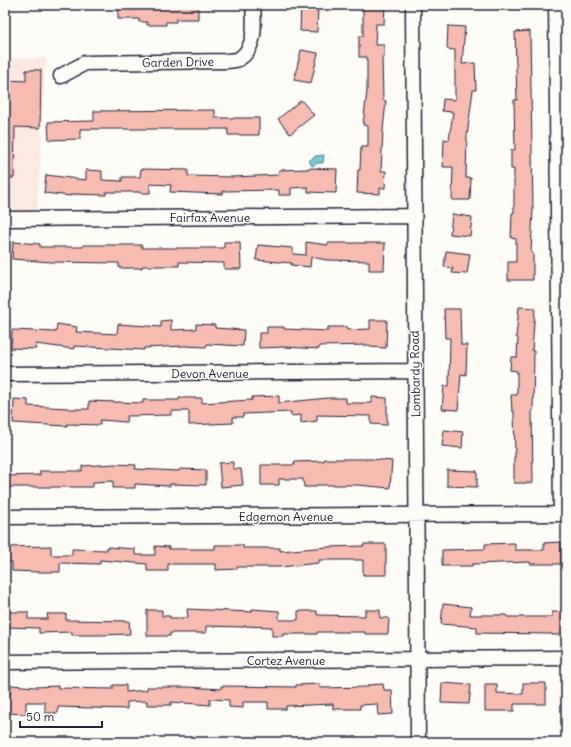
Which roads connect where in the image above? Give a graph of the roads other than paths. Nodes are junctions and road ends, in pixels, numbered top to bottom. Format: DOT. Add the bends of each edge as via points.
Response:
graph roads {
  1 [pos="254,5"];
  2 [pos="413,5"];
  3 [pos="556,5"];
  4 [pos="61,76"];
  5 [pos="414,216"];
  6 [pos="5,219"];
  7 [pos="415,371"];
  8 [pos="5,374"];
  9 [pos="563,514"];
  10 [pos="417,515"];
  11 [pos="5,517"];
  12 [pos="566,658"];
  13 [pos="417,659"];
  14 [pos="5,662"];
  15 [pos="418,742"];
  1 -- 4 [label="street, Garden Drive" via="254,35 249,49 239,59 85,63"];
  2 -- 5 [label="street, Lombardy Road"];
  3 -- 9 [label="street"];
  5 -- 6 [label="street, Fairfax Avenue"];
  5 -- 7 [label="street, Lombardy Road"];
  7 -- 8 [label="street, Devon Avenue"];
  7 -- 10 [label="street, Lombardy Road"];
  9 -- 10 [label="street, Edgemon Avenue"];
  10 -- 11 [label="street, Edgemon Avenue"];
  10 -- 13 [label="street, Lombardy Road"];
  12 -- 13 [label="street, Cortez Avenue"];
  13 -- 14 [label="street, Cortez Avenue"];
  13 -- 15 [label="street, Lombardy Road"];
}
